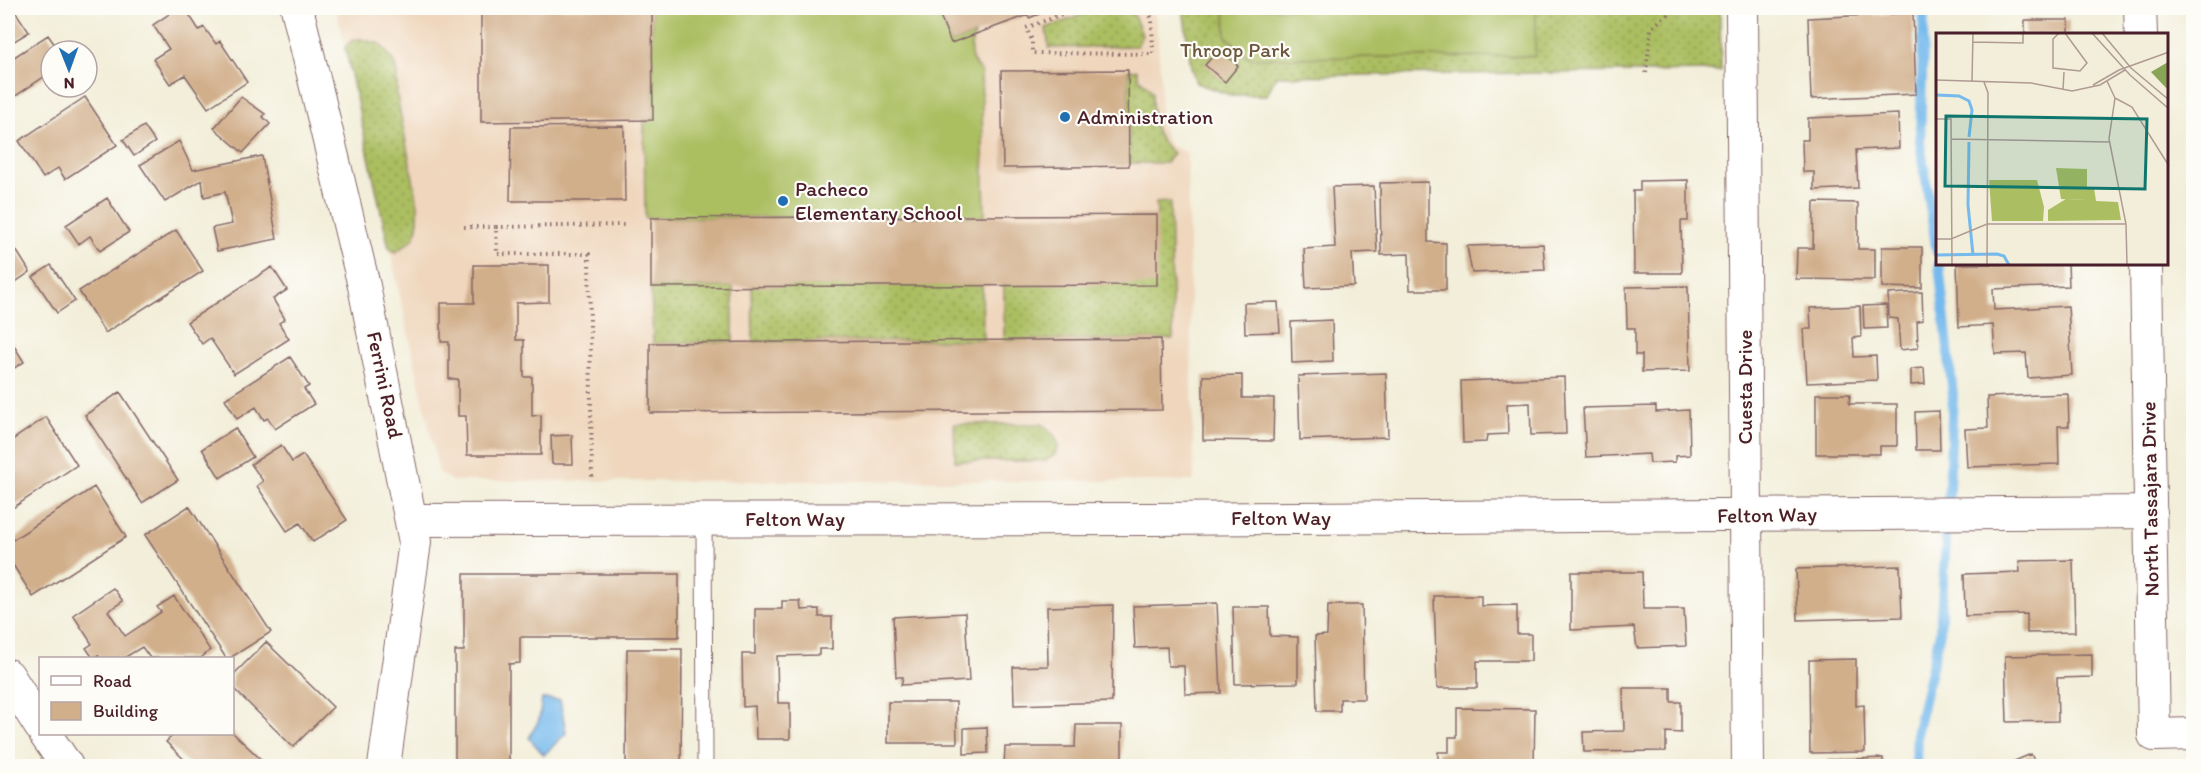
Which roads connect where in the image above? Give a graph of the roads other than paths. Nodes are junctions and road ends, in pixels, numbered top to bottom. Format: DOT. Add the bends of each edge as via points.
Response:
graph roads {
  1 [pos="297,8"];
  2 [pos="1742,8"];
  3 [pos="2140,8"];
  4 [pos="2141,33"];
  5 [pos="2146,266"];
  6 [pos="2151,512"];
  7 [pos="1746,516"];
  8 [pos="704,519"];
  9 [pos="411,520"];
  10 [pos="8,675"];
  11 [pos="39,724"];
  12 [pos="2193,734"];
  13 [pos="46,735"];
  14 [pos="67,766"];
  15 [pos="384,766"];
  16 [pos="705,766"];
  17 [pos="1748,766"];
  1 -- 9 [label="street, Ferrini Road" via="364,286"];
  2 -- 7 [label="street, Cuesta Drive"];
  3 -- 4 [label="street"];
  5 -- 6 [label="street, North Tassajara Drive"];
  6 -- 7 [label="street, Felton Way"];
  6 -- 12 [label="street, North Tassajara Drive" via="2154,735"];
  7 -- 8 [label="street, Felton Way"];
  7 -- 17 [label="street, Cuesta Drive"];
  8 -- 9 [label="street, Felton Way"];
  8 -- 16 [label="lane"];
  9 -- 15 [label="street, Ferrini Road" via="415,542"];
  10 -- 11 [label="street"];
  13 -- 14 [label="street"];
}
